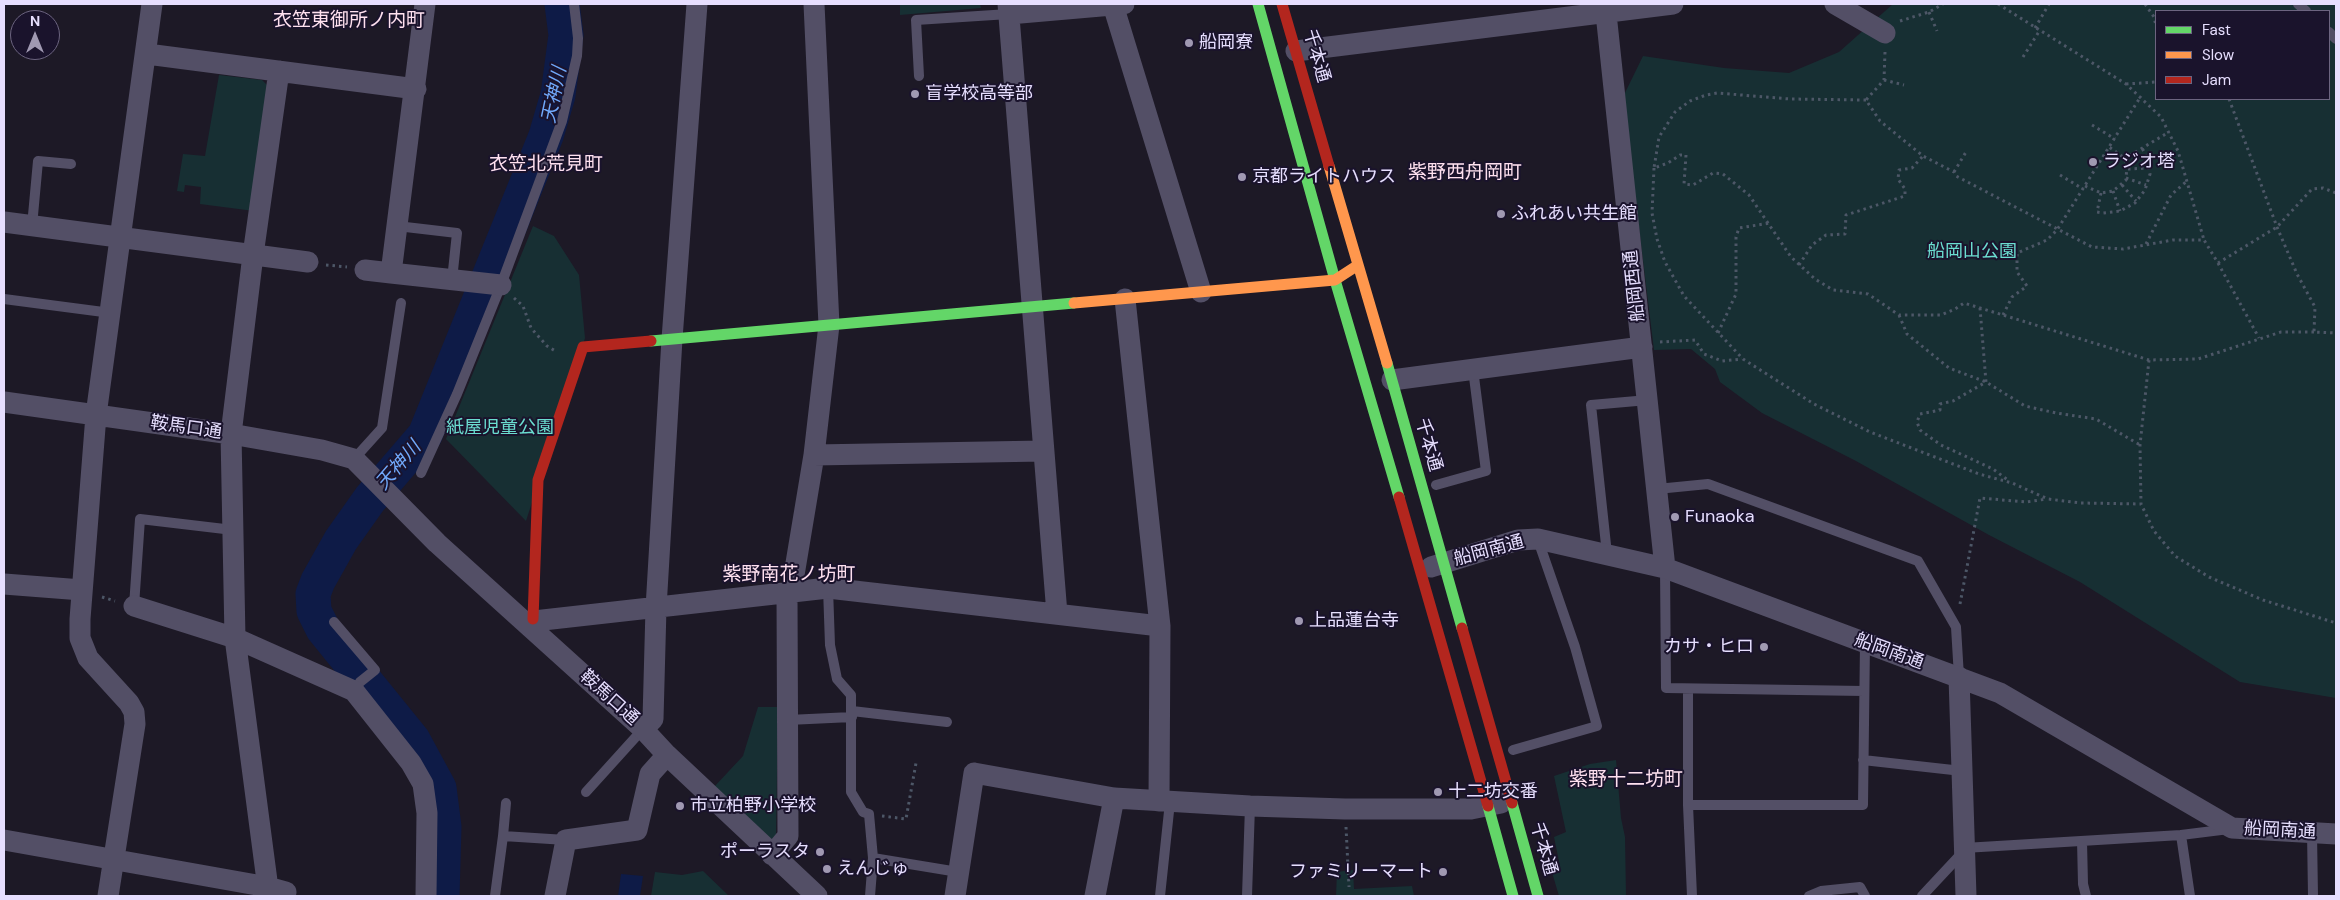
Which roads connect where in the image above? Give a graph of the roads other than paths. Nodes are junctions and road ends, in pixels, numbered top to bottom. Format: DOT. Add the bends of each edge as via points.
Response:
graph roads {
  1 [pos="152,4"];
  2 [pos="425,4"];
  3 [pos="574,4"];
  4 [pos="697,4"];
  5 [pos="814,4"];
  6 [pos="1119,4"];
  7 [pos="1258,4"];
  8 [pos="1282,4"];
  9 [pos="1673,4"];
  10 [pos="1835,4"];
  11 [pos="1606,8"];
  12 [pos="1008,9"];
  13 [pos="1885,33"];
  14 [pos="1296,51"];
  15 [pos="147,54"];
  16 [pos="279,71"];
  17 [pos="919,76"];
  18 [pos="416,89"];
  19 [pos="71,164"];
  20 [pos="4,222"];
  21 [pos="32,226"];
  22 [pos="397,226"];
  23 [pos="122,238"];
  24 [pos="253,255"];
  25 [pos="308,262"];
  26 [pos="1358,265"];
  27 [pos="365,270"];
  28 [pos="391,273"];
  29 [pos="452,280"];
  30 [pos="1335,280"];
  31 [pos="491,284"];
  32 [pos="1201,292"];
  33 [pos="4,299"];
  34 [pos="1126,299"];
  35 [pos="401,304"];
  36 [pos="1032,307"];
  37 [pos="111,313"];
  38 [pos="829,325"];
  39 [pos="672,339"];
  40 [pos="1642,345"];
  41 [pos="1473,369"];
  42 [pos="1392,380"];
  43 [pos="1648,400"];
  44 [pos="4,402"];
  45 [pos="96,415"];
  46 [pos="231,434"];
  47 [pos="1043,451"];
  48 [pos="814,455"];
  49 [pos="358,464"];
  50 [pos="421,473"];
  51 [pos="1436,486"];
  52 [pos="1657,489"];
  53 [pos="233,530"];
  54 [pos="1538,539"];
  55 [pos="1607,554"];
  56 [pos="1443,564"];
  57 [pos="1665,568"];
  58 [pos="1421,570"];
  59 [pos="4,584"];
  60 [pos="828,588"];
  61 [pos="82,590"];
  62 [pos="789,593"];
  63 [pos="134,606"];
  64 [pos="656,608"];
  65 [pos="1057,614"];
  66 [pos="529,620"];
  67 [pos="334,622"];
  68 [pos="1160,626"];
  69 [pos="235,638"];
  70 [pos="1865,643"];
  71 [pos="1959,678"];
  72 [pos="357,687"];
  73 [pos="1688,689"];
  74 [pos="1864,690"];
  75 [pos="852,714"];
  76 [pos="788,720"];
  77 [pos="947,722"];
  78 [pos="643,729"];
  79 [pos="1512,750"];
  80 [pos="667,755"];
  81 [pos="1863,760"];
  82 [pos="1962,772"];
  83 [pos="586,792"];
  84 [pos="1114,798"];
  85 [pos="1510,800"];
  86 [pos="1164,801"];
  87 [pos="506,803"];
  88 [pos="1688,805"];
  89 [pos="1250,806"];
  90 [pos="1486,807"];
  91 [pos="2232,828"];
  92 [pos="2312,833"];
  93 [pos="2336,834"];
  94 [pos="2181,835"];
  95 [pos="503,836"];
  96 [pos="4,840"];
  97 [pos="566,840"];
  98 [pos="2082,841"];
  99 [pos="1964,849"];
  100 [pos="772,855"];
  101 [pos="873,858"];
  102 [pos="114,860"];
  103 [pos="958,872"];
  104 [pos="274,892"];
  105 [pos="108,896"];
  106 [pos="426,896"];
  107 [pos="495,896"];
  108 [pos="555,896"];
  109 [pos="817,896"];
  110 [pos="870,896"];
  111 [pos="955,896"];
  112 [pos="1096,896"];
  113 [pos="1160,896"];
  114 [pos="1247,896"];
  115 [pos="1513,896"];
  116 [pos="1538,896"];
  117 [pos="1692,896"];
  118 [pos="1809,896"];
  119 [pos="1865,896"];
  120 [pos="1922,896"];
  121 [pos="1966,896"];
  122 [pos="2086,896"];
  123 [pos="2190,896"];
  124 [pos="2313,896"];
  1 -- 15 [label="street"];
  2 -- 18 [label="street"];
  3 -- 31 [label="lane" via="577,56 562,121"];
  4 -- 39 [label="street"];
  5 -- 38 [label="street"];
  6 -- 12 [label="street"];
  6 -- 32 [label="street"];
  7 -- 30 [label="main road"];
  8 -- 14 [label="main road, 千本通"];
  9 -- 11 [label="street"];
  10 -- 13 [label="street"];
  11 -- 14 [label="street"];
  11 -- 40 [label="street, 船岡西通"];
  12 -- 17 [label="lane" via="916,20"];
  12 -- 36 [label="street"];
  14 -- 26 [label="main road, 千本通"];
  15 -- 16 [label="street"];
  15 -- 23 [label="street"];
  16 -- 18 [label="street"];
  16 -- 24 [label="street"];
  18 -- 22 [label="street"];
  19 -- 21 [label="lane" via="38,161"];
  20 -- 21 [label="street"];
  21 -- 23 [label="street"];
  22 -- 28 [label="street"];
  22 -- 29 [label="lane" via="457,233"];
  23 -- 24 [label="street"];
  23 -- 37 [label="street"];
  24 -- 25 [label="street"];
  24 -- 46 [label="street"];
  26 -- 30 [label="main road"];
  26 -- 42 [label="main road, 千本通"];
  27 -- 28 [label="street"];
  28 -- 29 [label="street"];
  29 -- 31 [label="street"];
  30 -- 32 [label="main road"];
  30 -- 58 [label="main road"];
  31 -- 50 [label="lane" via="457,394"];
  32 -- 34 [label="main road"];
  33 -- 37 [label="lane"];
  34 -- 36 [label="main road"];
  34 -- 68 [label="street"];
  35 -- 49 [label="lane" via="382,428"];
  36 -- 38 [label="main road"];
  36 -- 47 [label="street"];
  37 -- 45 [label="street"];
  38 -- 39 [label="main road"];
  38 -- 48 [label="street"];
  39 -- 64 [label="street"];
  39 -- 66 [label="main road" via="583,347 538,480"];
  40 -- 41 [label="street"];
  40 -- 43 [label="street, 船岡西通"];
  41 -- 42 [label="street"];
  41 -- 51 [label="lane" via="1486,471"];
  42 -- 56 [label="main road, 千本通"];
  43 -- 52 [label="street, 船岡西通"];
  43 -- 55 [label="lane" via="1591,404"];
  44 -- 45 [label="street, 鞍馬口通"];
  45 -- 46 [label="street, 鞍馬口通"];
  45 -- 61 [label="street"];
  46 -- 49 [label="street, 鞍馬口通" via="322,450"];
  46 -- 53 [label="street"];
  47 -- 48 [label="street"];
  47 -- 65 [label="street"];
  48 -- 62 [label="street"];
  49 -- 66 [label="street, 鞍馬口通" via="437,543"];
  52 -- 57 [label="street, 船岡西通"];
  52 -- 71 [label="lane" via="1708,484 1918,561 1956,627"];
  53 -- 63 [label="lane" via="140,519"];
  53 -- 69 [label="street"];
  54 -- 55 [label="street, 船岡南通"];
  54 -- 56 [label="street, 船岡南通" via="1518,540"];
  54 -- 79 [label="lane" via="1575,647 1597,726"];
  55 -- 57 [label="street, 船岡南通"];
  56 -- 58 [label="street, 船岡南通"];
  56 -- 85 [label="main road, 千本通"];
  57 -- 70 [label="street, 船岡南通"];
  57 -- 73 [label="lane" via="1666,688"];
  58 -- 90 [label="main road"];
  59 -- 61 [label="street"];
  60 -- 62 [label="street"];
  60 -- 65 [label="street"];
  60 -- 75 [label="lane" via="830,645 837,679 851,695"];
  61 -- 102 [label="street" via="80,638 83,649 134,712 135,724"];
  62 -- 64 [label="street"];
  62 -- 76 [label="street"];
  63 -- 69 [label="street"];
  64 -- 66 [label="street"];
  64 -- 78 [label="street" via="653,719"];
  65 -- 68 [label="street"];
  66 -- 78 [label="street, 鞍馬口通"];
  67 -- 72 [label="lane" via="375,670"];
  68 -- 86 [label="street"];
  69 -- 72 [label="street"];
  69 -- 104 [label="street"];
  70 -- 71 [label="street, 船岡南通"];
  70 -- 74 [label="lane"];
  71 -- 82 [label="street"];
  71 -- 91 [label="street, 船岡南通" via="2000,693"];
  72 -- 106 [label="street" via="423,784 427,813"];
  73 -- 74 [label="lane"];
  73 -- 88 [label="lane"];
  74 -- 81 [label="lane"];
  75 -- 76 [label="lane"];
  75 -- 77 [label="lane"];
  75 -- 101 [label="lane" via="851,792 863,812 870,814"];
  76 -- 100 [label="street" via="788,836"];
  78 -- 80 [label="street, 鞍馬口通"];
  78 -- 83 [label="lane"];
  80 -- 97 [label="street" via="650,774 637,830"];
  80 -- 100 [label="street, 鞍馬口通"];
  81 -- 82 [label="lane"];
  81 -- 88 [label="lane" via="1863,805"];
  82 -- 99 [label="street"];
  84 -- 86 [label="street"];
  84 -- 103 [label="street" via="974,773"];
  84 -- 112 [label="street"];
  85 -- 90 [label="street"];
  85 -- 116 [label="main road, 千本通"];
  86 -- 89 [label="street"];
  86 -- 113 [label="lane"];
  87 -- 95 [label="lane"];
  88 -- 117 [label="lane"];
  89 -- 90 [label="street" via="1345,809"];
  89 -- 114 [label="lane"];
  90 -- 115 [label="main road"];
  91 -- 92 [label="street, 船岡南通"];
  91 -- 94 [label="lane"];
  92 -- 93 [label="street, 船岡南通"];
  92 -- 124 [label="lane"];
  94 -- 98 [label="lane"];
  94 -- 123 [label="lane"];
  95 -- 97 [label="lane"];
  95 -- 107 [label="lane"];
  96 -- 102 [label="street"];
  97 -- 108 [label="street"];
  98 -- 99 [label="lane"];
  98 -- 122 [label="lane"];
  99 -- 120 [label="lane"];
  99 -- 121 [label="street"];
  100 -- 109 [label="street, 鞍馬口通"];
  101 -- 103 [label="lane"];
  101 -- 110 [label="lane"];
  102 -- 104 [label="street"];
  102 -- 105 [label="street"];
  103 -- 111 [label="street"];
  118 -- 119 [label="lane" via="1821,891 1860,887"];
}
